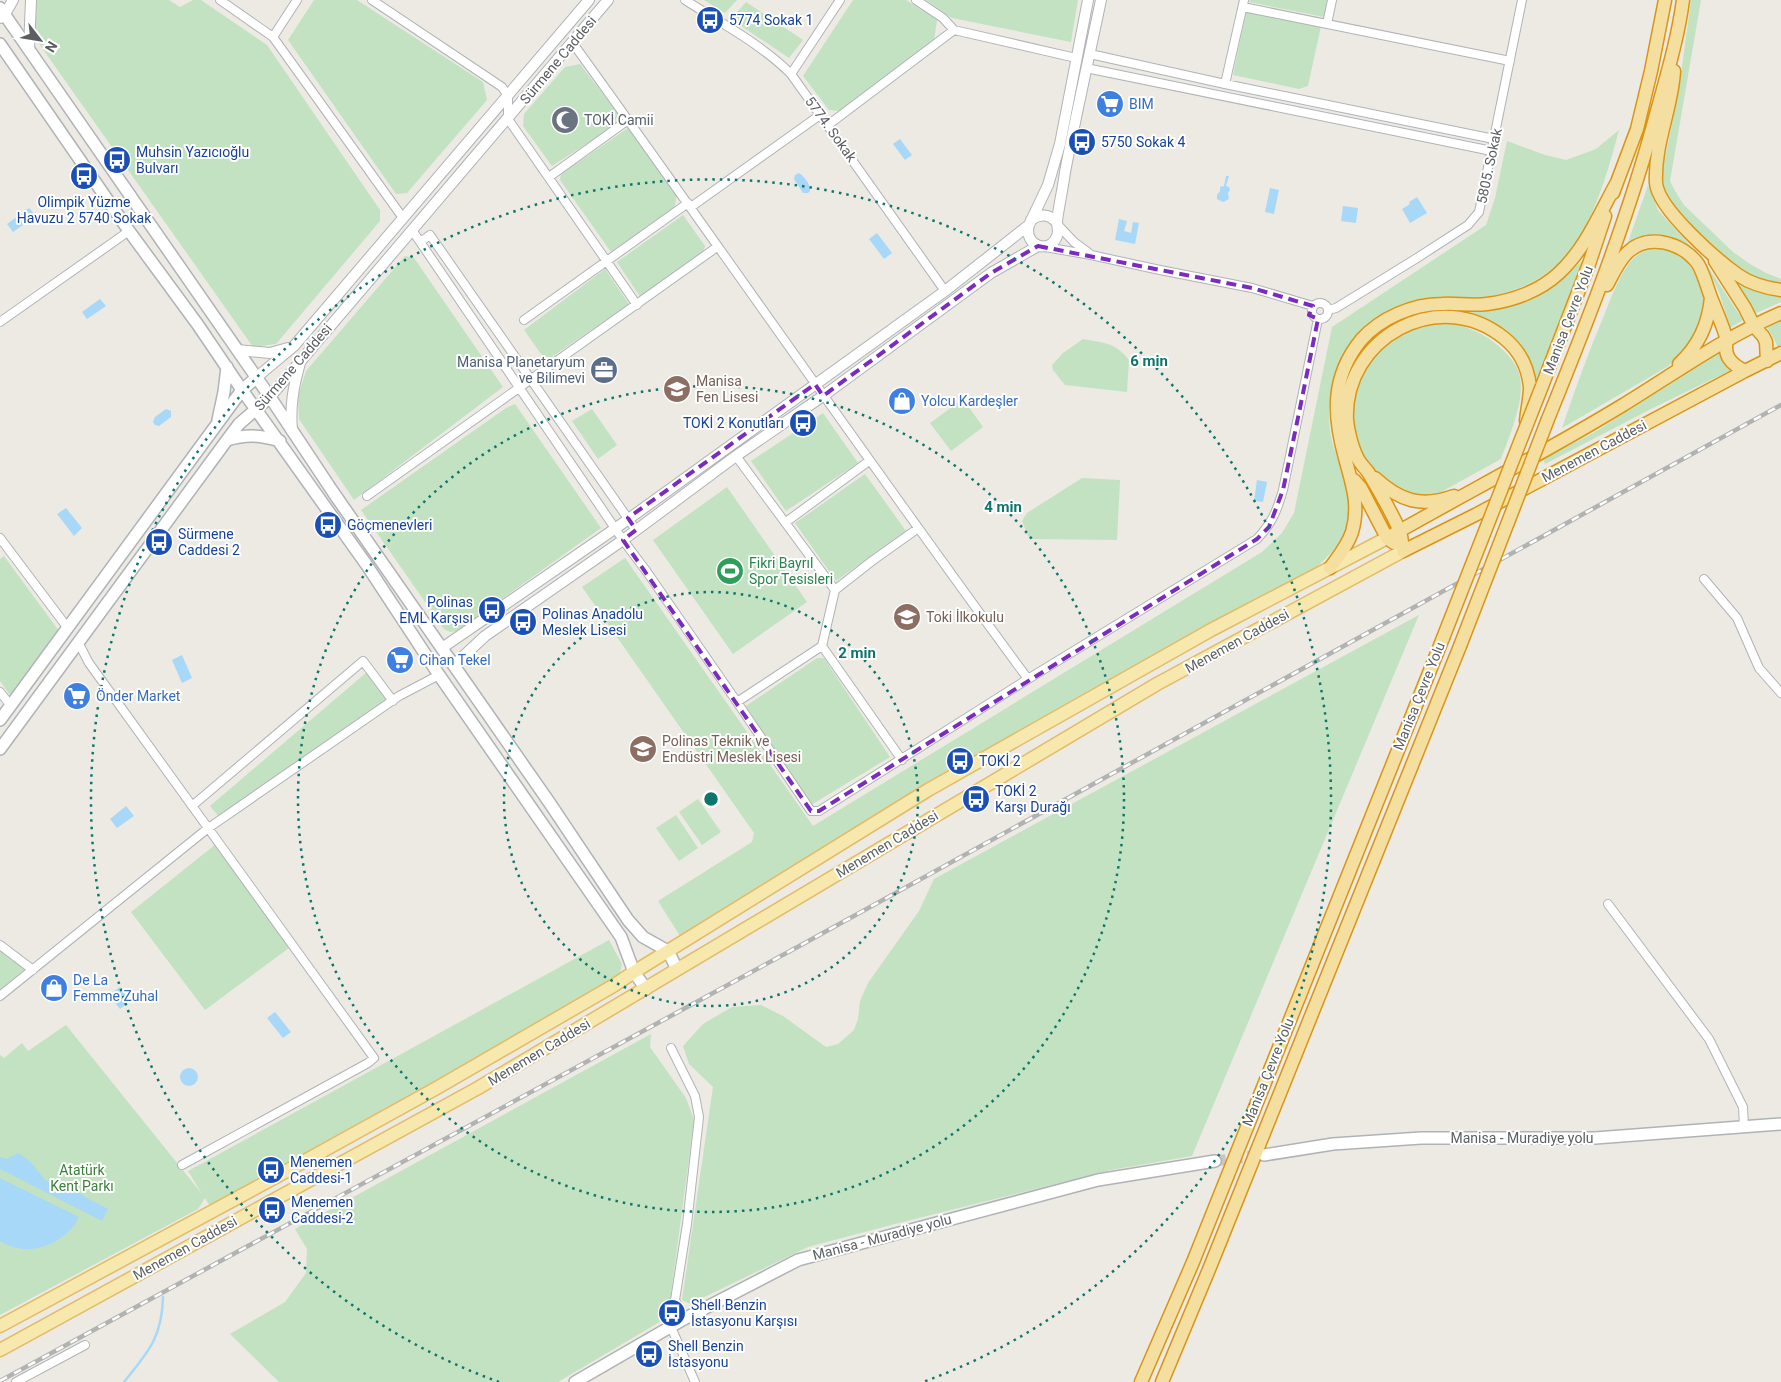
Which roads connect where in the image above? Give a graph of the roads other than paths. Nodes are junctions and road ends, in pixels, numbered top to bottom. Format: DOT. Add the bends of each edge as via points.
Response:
graph roads {
  1 [pos="13,0"];
  2 [pos="31,0"];
  3 [pos="220,0"];
  4 [pos="297,0"];
  5 [pos="372,0"];
  6 [pos="589,0"];
  7 [pos="608,0"];
  8 [pos="685,0"];
  9 [pos="840,0"];
  10 [pos="916,0"];
  11 [pos="1088,0"];
  12 [pos="1101,0"];
  13 [pos="1332,0"];
  14 [pos="1522,0"];
  15 [pos="1665,0"];
  16 [pos="1682,0"];
  17 [pos="1244,3"];
  18 [pos="2,13"];
  19 [pos="1328,24"];
  20 [pos="954,30"];
  21 [pos="273,37"];
  22 [pos="572,42"];
  23 [pos="0,44"];
  24 [pos="1675,48"];
  25 [pos="29,49"];
  26 [pos="5,54"];
  27 [pos="1090,54"];
  28 [pos="1076,58"];
  29 [pos="1510,61"];
  30 [pos="1086,68"];
  31 [pos="791,74"];
  32 [pos="1225,84"];
  33 [pos="508,96"];
  34 [pos="820,114"];
  35 [pos="508,119"];
  36 [pos="628,120"];
  37 [pos="828,125"];
  38 [pos="1494,138"];
  39 [pos="1492,151"];
  40 [pos="549,176"];
  41 [pos="1616,184"];
  42 [pos="689,205"];
  43 [pos="403,218"];
  44 [pos="1030,222"];
  45 [pos="1057,224"];
  46 [pos="412,230"];
  47 [pos="129,231"];
  48 [pos="420,242"];
  49 [pos="1699,242"];
  50 [pos="1041,246"];
  51 [pos="717,247"];
  52 [pos="1091,255"];
  53 [pos="607,261"];
  54 [pos="1781,290"];
  55 [pos="945,291"];
  56 [pos="1711,298"];
  57 [pos="637,304"];
  58 [pos="1314,306"];
  59 [pos="1328,310"];
  60 [pos="1781,312"];
  61 [pos="1318,319"];
  62 [pos="524,320"];
  63 [pos="0,322"];
  64 [pos="1754,326"];
  65 [pos="1585,328"];
  66 [pos="1727,340"];
  67 [pos="294,346"];
  68 [pos="237,350"];
  69 [pos="1781,353"];
  70 [pos="301,359"];
  71 [pos="1767,362"];
  72 [pos="227,367"];
  73 [pos="1745,371"];
  74 [pos="256,377"];
  75 [pos="532,380"];
  76 [pos="1660,381"];
  77 [pos="815,384"];
  78 [pos="521,388"];
  79 [pos="242,390"];
  80 [pos="270,396"];
  81 [pos="823,396"];
  82 [pos="257,410"];
  83 [pos="216,428"];
  84 [pos="292,431"];
  85 [pos="1524,436"];
  86 [pos="227,440"];
  87 [pos="280,441"];
  88 [pos="736,456"];
  89 [pos="869,461"];
  90 [pos="1367,471"];
  91 [pos="1350,474"];
  92 [pos="1476,488"];
  93 [pos="367,496"];
  94 [pos="628,518"];
  95 [pos="786,522"];
  96 [pos="616,528"];
  97 [pos="917,529"];
  98 [pos="636,530"];
  99 [pos="1400,531"];
  100 [pos="0,538"];
  101 [pos="1388,538"];
  102 [pos="623,540"];
  103 [pos="3,547"];
  104 [pos="1403,551"];
  105 [pos="1330,568"];
  106 [pos="1704,579"];
  107 [pos="835,590"];
  108 [pos="67,627"];
  109 [pos="78,642"];
  110 [pos="822,646"];
  111 [pos="442,648"];
  112 [pos="428,658"];
  113 [pos="454,666"];
  114 [pos="439,675"];
  115 [pos="1028,679"];
  116 [pos="0,692"];
  117 [pos="1781,693"];
  118 [pos="393,701"];
  119 [pos="736,702"];
  120 [pos="10,706"];
  121 [pos="0,720"];
  122 [pos="0,749"];
  123 [pos="902,760"];
  124 [pos="192,806"];
  125 [pos="207,829"];
  126 [pos="1608,904"];
  127 [pos="0,944"];
  128 [pos="668,951"];
  129 [pos="677,969"];
  130 [pos="33,970"];
  131 [pos="634,972"];
  132 [pos="646,989"];
  133 [pos="0,996"];
  134 [pos="671,1048"];
  135 [pos="1781,1124"];
  136 [pos="1744,1127"];
  137 [pos="1264,1155"];
  138 [pos="1214,1161"];
  139 [pos="182,1165"];
  140 [pos="684,1319"];
  141 [pos="0,1326"];
  142 [pos="672,1327"];
  143 [pos="85,1344"];
  144 [pos="0,1350"];
  145 [pos="16,1382"];
  146 [pos="575,1382"];
  147 [pos="695,1382"];
  148 [pos="1141,1382"];
  149 [pos="1162,1382"];
  1 -- 18 [label="street"];
  2 -- 25 [label="street"];
  3 -- 21 [label="street"];
  4 -- 21 [label="street"];
  5 -- 33 [label="street" via="502,87"];
  6 -- 33 [label="street, Sürmene Caddesi"];
  7 -- 22 [label="street, Sürmene Caddesi"];
  8 -- 31 [label="street, 5774. Sokak" via="764,50"];
  9 -- 31 [label="street"];
  10 -- 20 [label="street" via="943,18"];
  11 -- 28 [label="street"];
  12 -- 27 [label="street"];
  13 -- 19 [label="street"];
  14 -- 29 [label="street, 5805. Sokak"];
  15 -- 41 [label="highway, Manisa Çevre Yolu" via="1637,129"];
  16 -- 24 [label="highway, Manisa Çevre Yolu"];
  17 -- 19 [label="street"];
  17 -- 32 [label="street"];
  18 -- 25 [label="main road"];
  19 -- 29 [label="street"];
  20 -- 28 [label="street"];
  20 -- 37 [label="street"];
  21 -- 43 [label="street"];
  22 -- 35 [label="street, Sürmene Caddesi"];
  22 -- 36 [label="street"];
  23 -- 26 [label="main road"];
  24 -- 49 [label="highway" via="1673,87 1658,156 1656,185 1667,207"];
  24 -- 65 [label="highway, Manisa Çevre Yolu" via="1644,162"];
  25 -- 68 [label="main road"];
  26 -- 47 [label="main road"];
  27 -- 30 [label="street"];
  27 -- 32 [label="street"];
  28 -- 44 [label="street" via="1060,144 1048,185"];
  29 -- 38 [label="street, 5805. Sokak"];
  30 -- 39 [label="street"];
  30 -- 45 [label="street"];
  31 -- 34 [label="street, 5774. Sokak"];
  32 -- 38 [label="street"];
  33 -- 35 [label="street"];
  33 -- 43 [label="street, Sürmene Caddesi"];
  34 -- 37 [label="street, 5774. Sokak"];
  34 -- 42 [label="street"];
  35 -- 40 [label="street"];
  35 -- 46 [label="street, Sürmene Caddesi"];
  36 -- 40 [label="street"];
  36 -- 42 [label="street"];
  37 -- 55 [label="street, 5774. Sokak"];
  38 -- 39 [label="street, 5805. Sokak"];
  39 -- 59 [label="street, 5805. Sokak" via="1479,212 1468,225"];
  40 -- 53 [label="street"];
  41 -- 85 [label="highway, Manisa Çevre Yolu, bridge"];
  41 -- 91 [label="highway" via="1577,254 1558,274 1539,287 1505,301 1485,305 1439,304 1402,312 1377,325 1361,340 1346,362 1336,404 1338,429"];
  42 -- 51 [label="street"];
  42 -- 53 [label="street"];
  43 -- 67 [label="street, Sürmene Caddesi"];
  44 -- 45 [label="street" via="1045,215"];
  44 -- 50 [label="street" via="1030,239"];
  44 -- 55 [label="street"];
  45 -- 50 [label="street" via="1056,239"];
  45 -- 52 [label="street"];
  46 -- 48 [label="street"];
  46 -- 70 [label="street, Sürmene Caddesi"];
  47 -- 63 [label="street"];
  47 -- 72 [label="main road"];
  48 -- 75 [label="street" via="430,235"];
  48 -- 78 [label="street"];
  49 -- 54 [label="highway" via="1739,276 1754,284"];
  49 -- 64 [label="highway" via="1720,268"];
  50 -- 52 [label="street"];
  50 -- 81 [label="street" via="991,273"];
  51 -- 57 [label="street"];
  51 -- 77 [label="street"];
  52 -- 58 [label="street" via="1252,288"];
  53 -- 57 [label="street"];
  53 -- 62 [label="street"];
  55 -- 77 [label="street"];
  56 -- 65 [label="highway" via="1698,264 1685,251 1669,243 1640,244 1619,263"];
  56 -- 66 [label="highway"];
  56 -- 76 [label="highway" via="1706,327 1698,341 1690,354"];
  57 -- 75 [label="street"];
  58 -- 59 [label="street" via="1321,303"];
  58 -- 61 [label="street" via="1312,314"];
  59 -- 61 [label="street" via="1325,317"];
  60 -- 64 [label="highway, Menemen Caddesi"];
  61 -- 115 [label="street" via="1283,490 1269,526 1257,539"];
  64 -- 66 [label="highway, Menemen Caddesi"];
  64 -- 71 [label="highway" via="1766,342"];
  65 -- 149 [label="highway, Manisa Çevre Yolu, bridge"];
  66 -- 73 [label="highway" via="1728,359"];
  66 -- 76 [label="highway, Menemen Caddesi"];
  67 -- 68 [label="street" via="270,354"];
  67 -- 74 [label="street, Sürmene Caddesi"];
  68 -- 74 [label="main road"];
  69 -- 71 [label="highway, Menemen Caddesi"];
  70 -- 80 [label="street, Sürmene Caddesi"];
  70 -- 84 [label="street" via="292,393"];
  71 -- 73 [label="highway, Menemen Caddesi"];
  72 -- 79 [label="main road"];
  72 -- 83 [label="main road"];
  73 -- 104 [label="highway, Menemen Caddesi"];
  74 -- 79 [label="main road, Sürmene Caddesi"];
  74 -- 80 [label="main road"];
  75 -- 78 [label="street"];
  75 -- 94 [label="street"];
  76 -- 92 [label="highway, Menemen Caddesi" via="1552,447"];
  77 -- 81 [label="street"];
  77 -- 94 [label="street"];
  78 -- 93 [label="street"];
  78 -- 96 [label="street"];
  79 -- 82 [label="main road"];
  79 -- 83 [label="main road, Sürmene Caddesi"];
  80 -- 82 [label="main road, Sürmene Caddesi"];
  80 -- 84 [label="main road"];
  81 -- 88 [label="street"];
  81 -- 89 [label="street"];
  82 -- 86 [label="main road, Sürmene Caddesi"];
  82 -- 87 [label="main road"];
  83 -- 108 [label="main road, Sürmene Caddesi"];
  84 -- 111 [label="main road"];
  85 -- 90 [label="highway" via="1530,388 1527,371 1511,344 1476,321 1435,316 1412,321 1386,335 1368,354 1354,378 1347,420 1357,457"];
  85 -- 148 [label="highway, Manisa Çevre Yolu, bridge" via="1193,1262"];
  86 -- 87 [label="main road" via="262,435"];
  86 -- 109 [label="main road, Sürmene Caddesi"];
  87 -- 112 [label="main road"];
  88 -- 95 [label="street"];
  88 -- 98 [label="street"];
  89 -- 95 [label="street"];
  89 -- 97 [label="street"];
  90 -- 92 [label="highway" via="1399,497 1421,503 1443,500"];
  90 -- 99 [label="highway"];
  91 -- 101 [label="highway"];
  91 -- 105 [label="highway" via="1356,508 1352,533"];
  92 -- 99 [label="highway, Menemen Caddesi"];
  94 -- 96 [label="street"];
  94 -- 98 [label="street"];
  95 -- 107 [label="street"];
  96 -- 102 [label="street"];
  96 -- 111 [label="street"];
  97 -- 107 [label="street"];
  97 -- 115 [label="street"];
  98 -- 102 [label="street"];
  99 -- 101 [label="highway, Menemen Caddesi"];
  99 -- 104 [label="highway"];
  100 -- 103 [label="street"];
  101 -- 104 [label="highway"];
  101 -- 105 [label="main road, Menemen Caddesi"];
  102 -- 113 [label="street" via="486,636"];
  102 -- 119 [label="street"];
  103 -- 108 [label="street"];
  104 -- 129 [label="main road, Menemen Caddesi" via="1157,684"];
  105 -- 128 [label="main road, Menemen Caddesi" via="1211,630 932,787"];
  106 -- 117 [label="street" via="1737,618 1759,668"];
  107 -- 110 [label="street"];
  108 -- 109 [label="main road"];
  108 -- 120 [label="main road, Sürmene Caddesi"];
  109 -- 122 [label="main road, Sürmene Caddesi"];
  109 -- 124 [label="street" via="89,663"];
  110 -- 119 [label="street"];
  110 -- 123 [label="street"];
  111 -- 112 [label="main road"];
  111 -- 113 [label="main road"];
  112 -- 114 [label="main road"];
  113 -- 114 [label="main road"];
  113 -- 128 [label="main road" via="636,930"];
  114 -- 118 [label="street"];
  114 -- 131 [label="main road" via="621,937"];
  115 -- 123 [label="street"];
  116 -- 120 [label="street"];
  118 -- 124 [label="street" via="364,661"];
  118 -- 125 [label="street"];
  119 -- 123 [label="street" via="811,811 819,811"];
  120 -- 121 [label="main road, Sürmene Caddesi"];
  124 -- 125 [label="street"];
  125 -- 130 [label="street"];
  125 -- 139 [label="street" via="374,1058"];
  126 -- 136 [label="street" via="1709,1039 1743,1107"];
  127 -- 130 [label="street"];
  128 -- 129 [label="main road"];
  128 -- 131 [label="main road, Menemen Caddesi"];
  129 -- 132 [label="main road, Menemen Caddesi"];
  130 -- 133 [label="street"];
  131 -- 132 [label="main road"];
  131 -- 141 [label="main road, Menemen Caddesi" via="426,1094"];
  132 -- 144 [label="main road, Menemen Caddesi" via="478,1088"];
  134 -- 140 [label="street" via="695,1096 699,1117 675,1300"];
  135 -- 136 [label="main road, Manisa - Muradiye yolu"];
  136 -- 137 [label="main road, Manisa - Muradiye yolu" via="1595,1138 1421,1138 1333,1144"];
  138 -- 140 [label="main road, Manisa - Muradiye yolu" via="1098,1180 798,1260"];
  140 -- 142 [label="main road, Manisa - Muradiye yolu"];
  142 -- 146 [label="main road, Manisa - Muradiye yolu"];
  142 -- 147 [label="street"];
  143 -- 145 [label="street"];
}
